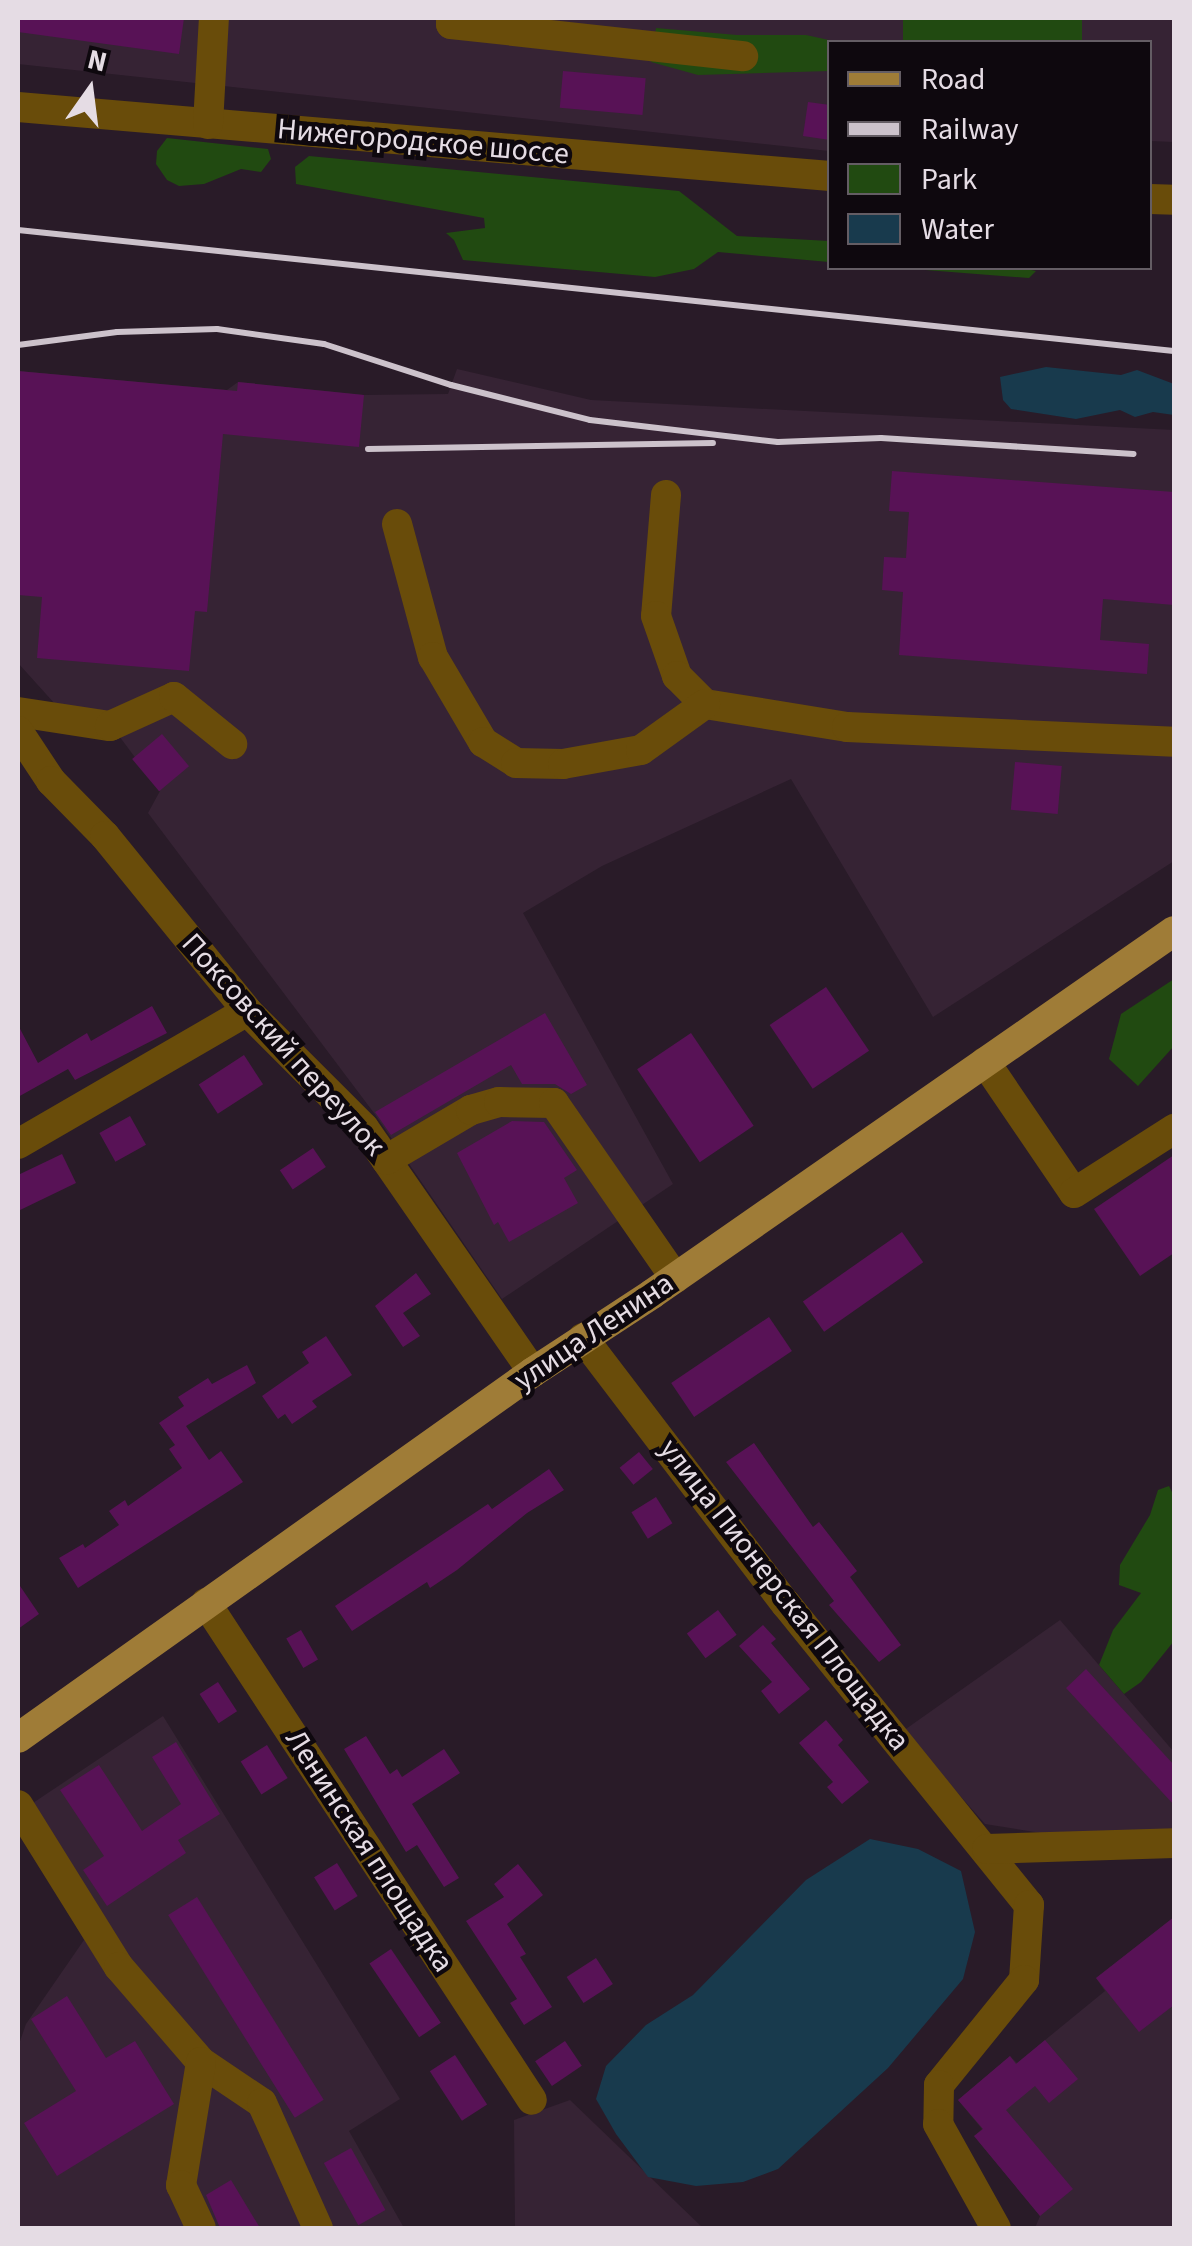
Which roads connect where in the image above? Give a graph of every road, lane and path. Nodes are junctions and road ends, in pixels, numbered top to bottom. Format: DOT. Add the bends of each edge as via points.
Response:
graph roads {
  1 [pos="214,18"];
  2 [pos="451,18"];
  3 [pos="743,56"];
  4 [pos="18,107"];
  5 [pos="208,124"];
  6 [pos="827,176"];
  7 [pos="666,495"];
  8 [pos="397,524"];
  9 [pos="704,704"];
  10 [pos="18,712"];
  11 [pos="18,730"];
  12 [pos="1174,742"];
  13 [pos="232,744"];
  14 [pos="1174,931"];
  15 [pos="247,1011"];
  16 [pos="985,1062"];
  17 [pos="1174,1129"];
  18 [pos="18,1144"];
  19 [pos="386,1160"];
  20 [pos="675,1278"];
  21 [pos="584,1338"];
  22 [pos="532,1372"];
  23 [pos="206,1603"];
  24 [pos="18,1738"];
  25 [pos="18,1805"];
  26 [pos="1174,1842"];
  27 [pos="988,1849"];
  28 [pos="201,2062"];
  29 [pos="532,2100"];
  30 [pos="201,2228"];
  31 [pos="318,2228"];
  32 [pos="996,2228"];
  1 -- 5 [label="street"];
  2 -- 3 [label="street" via="451,24"];
  4 -- 5 [label="street, Нижегородское шоссе"];
  5 -- 6 [label="street, Нижегородское шоссе"];
  7 -- 9 [label="street" via="656,616 677,676"];
  8 -- 9 [label="street" via="433,657 483,742 516,763 563,764 641,750"];
  9 -- 12 [label="street" via="847,727"];
  10 -- 13 [label="street" via="110,726 174,697"];
  11 -- 15 [label="street, Поксовский переулок" via="52,781 106,836"];
  14 -- 16 [label="main road, улица Ленина"];
  15 -- 18 [label="street"];
  15 -- 19 [label="street, Поксовский переулок" via="364,1128"];
  16 -- 17 [label="street" via="1074,1193"];
  16 -- 20 [label="main road, улица Ленина"];
  19 -- 20 [label="street" via="470,1110 499,1102 554,1103"];
  19 -- 22 [label="street, Поксовский переулок"];
  20 -- 21 [label="main road, улица Ленина"];
  21 -- 22 [label="main road, улица Ленина"];
  21 -- 27 [label="street, улица Пионерская Площадка" via="786,1604"];
  22 -- 23 [label="main road, улица Ленина"];
  23 -- 24 [label="main road, улица Ленина"];
  23 -- 29 [label="street, Ленинская площадка"];
  25 -- 28 [label="street" via="118,1967"];
  26 -- 27 [label="street"];
  27 -- 32 [label="street, улица Пионерская Площадка" via="1029,1905 1024,1980 939,2085 938,2124"];
  28 -- 30 [label="street" via="181,2184"];
  28 -- 31 [label="street" via="262,2104"];
}
